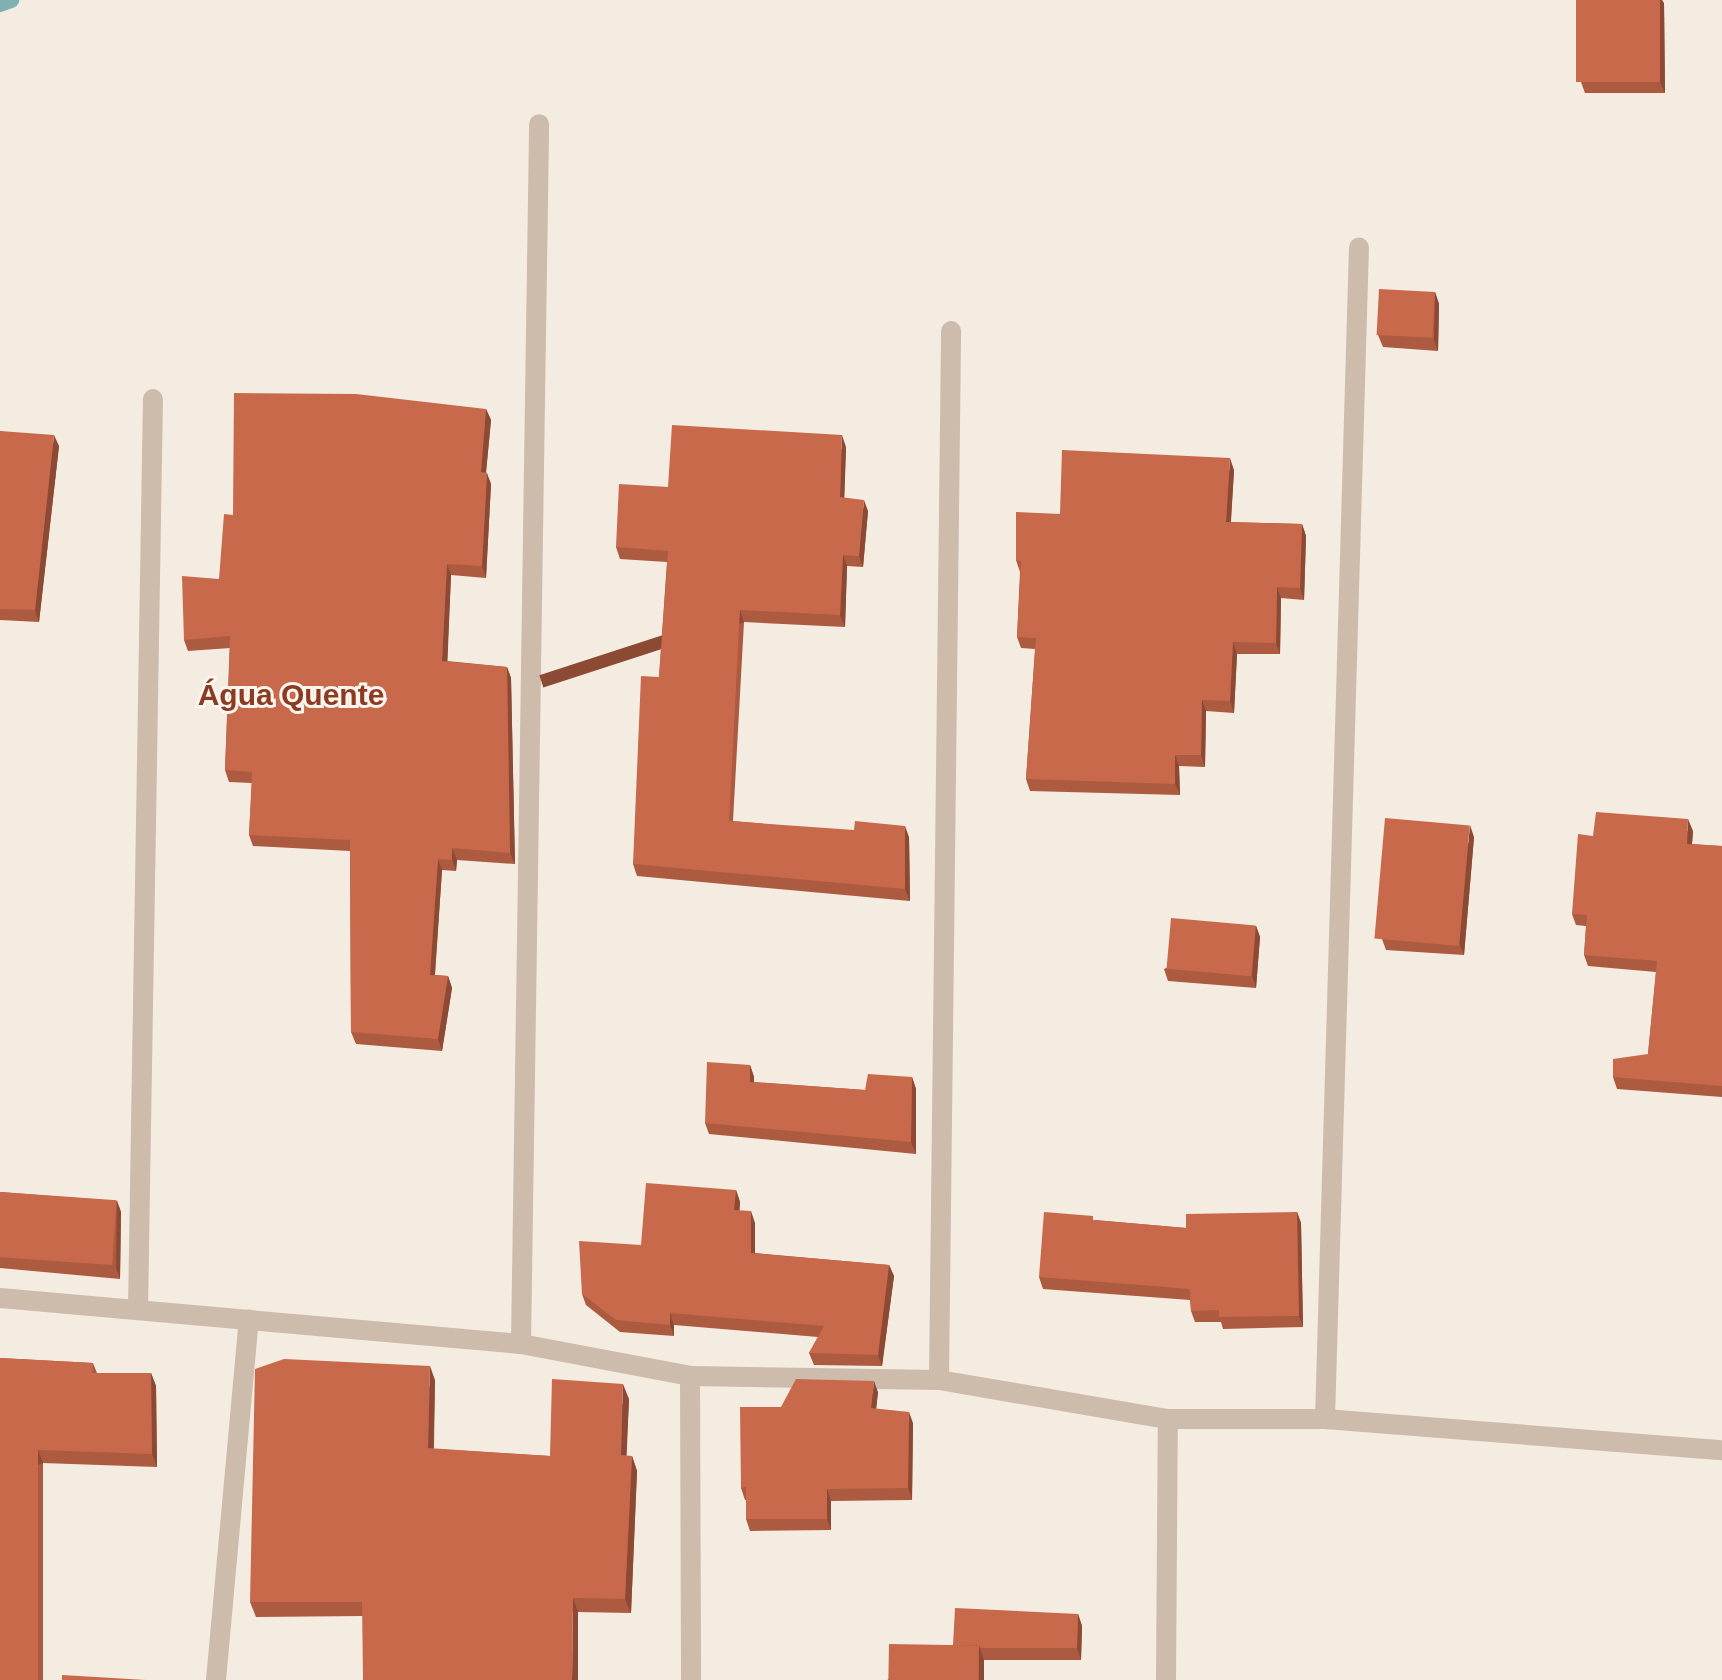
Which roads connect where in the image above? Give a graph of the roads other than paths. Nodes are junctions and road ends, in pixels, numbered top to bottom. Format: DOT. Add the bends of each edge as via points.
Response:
graph roads {
  1 [pos="539,124"];
  2 [pos="1359,247"];
  3 [pos="951,331"];
  4 [pos="153,399"];
  5 [pos="0,1298"];
  6 [pos="138,1310"];
  7 [pos="249,1320"];
  8 [pos="521,1344"];
  9 [pos="690,1376"];
  10 [pos="939,1380"];
  11 [pos="1168,1419"];
  12 [pos="1325,1419"];
  13 [pos="1722,1450"];
  14 [pos="216,1680"];
  15 [pos="691,1680"];
  16 [pos="1166,1680"];
  1 -- 8 [label="street"];
  2 -- 12 [label="street"];
  3 -- 10 [label="street"];
  4 -- 6 [label="street"];
  5 -- 6 [label="street"];
  6 -- 7 [label="street"];
  7 -- 8 [label="street"];
  7 -- 14 [label="street"];
  8 -- 9 [label="street"];
  9 -- 10 [label="street"];
  9 -- 15 [label="street"];
  10 -- 11 [label="street"];
  11 -- 12 [label="street"];
  11 -- 16 [label="street"];
  12 -- 13 [label="street"];
}
